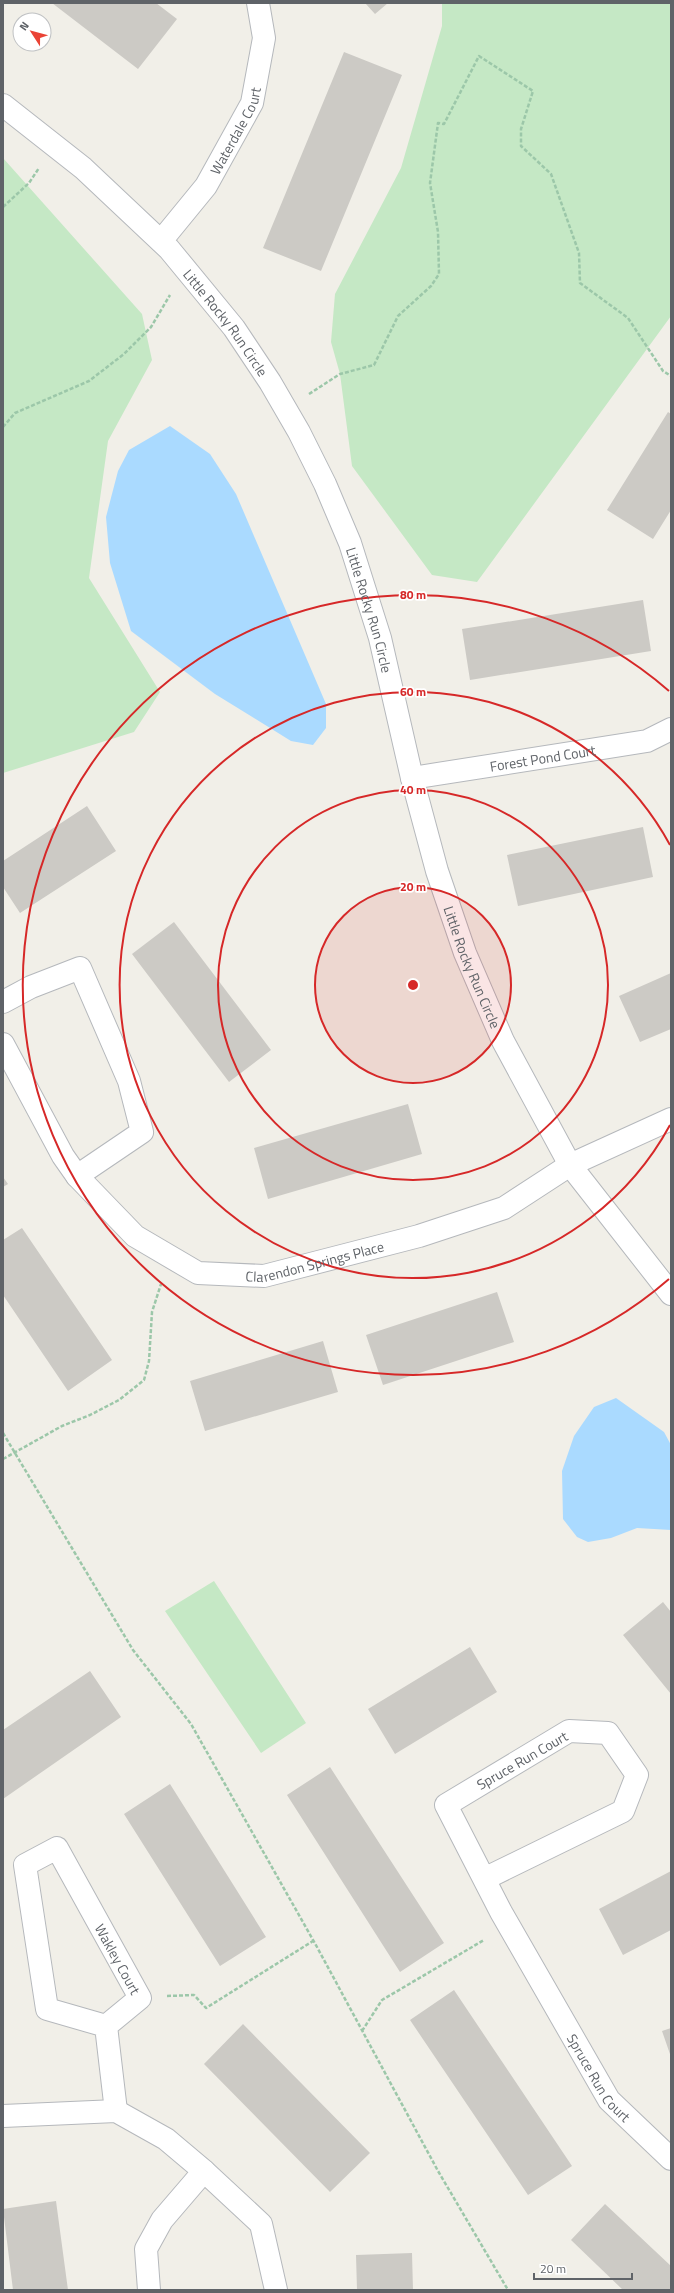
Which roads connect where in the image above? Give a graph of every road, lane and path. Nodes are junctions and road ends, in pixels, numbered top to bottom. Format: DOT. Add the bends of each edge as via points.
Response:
graph roads {
  1 [pos="258,3"];
  2 [pos="3,105"];
  3 [pos="56,146"];
  4 [pos="3,207"];
  5 [pos="161,241"];
  6 [pos="192,277"];
  7 [pos="671,376"];
  8 [pos="286,409"];
  9 [pos="3,427"];
  10 [pos="671,729"];
  11 [pos="412,778"];
  12 [pos="3,1002"];
  13 [pos="3,1044"];
  14 [pos="671,1119"];
  15 [pos="570,1165"];
  16 [pos="76,1176"];
  17 [pos="172,1258"];
  18 [pos="671,1294"];
  19 [pos="3,1433"];
  20 [pos="14,1453"];
  21 [pos="3,1459"];
  22 [pos="484,1879"];
  23 [pos="509,1926"];
  24 [pos="313,1941"];
  25 [pos="140,1998"];
  26 [pos="106,2026"];
  27 [pos="362,2031"];
  28 [pos="116,2111"];
  29 [pos="3,2116"];
  30 [pos="671,2159"];
  31 [pos="204,2171"];
  32 [pos="149,2290"];
  33 [pos="276,2290"];
  34 [pos="508,2290"];
  1 -- 5 [label="street, Waterdale Court" via="264,38 252,104 206,186"];
  2 -- 3 [label="street, Little Rocky Run Circle"];
  3 -- 4 [label="path" via="29,183"];
  3 -- 5 [label="street, Little Rocky Run Circle"];
  5 -- 6 [label="street, Little Rocky Run Circle"];
  6 -- 8 [label="street, Little Rocky Run Circle" via="234,328"];
  6 -- 9 [label="path" via="167,297 151,327 124,354 89,381 15,413"];
  7 -- 8 [label="path" via="663,371 628,318 580,283 579,253 551,174 521,146 521,129 533,92 479,56 444,124 438,123 430,183 438,232 439,274 431,286 398,316 374,365 340,374"];
  8 -- 11 [label="street, Little Rocky Run Circle" via="325,484 350,543 380,638"];
  10 -- 11 [label="street, Forest Pond Court" via="647,741"];
  11 -- 15 [label="street, Little Rocky Run Circle" via="437,871 465,953 503,1040"];
  12 -- 16 [label="street" via="31,986 80,968 129,1080 142,1132"];
  13 -- 16 [label="street, Clarendon Springs Place"];
  14 -- 15 [label="street, Clarendon Springs Place"];
  15 -- 17 [label="street, Clarendon Springs Place" via="504,1208 419,1236 264,1276 198,1273"];
  15 -- 18 [label="street, Little Rocky Run Circle"];
  16 -- 17 [label="street, Clarendon Springs Place" via="135,1236"];
  17 -- 20 [label="path" via="154,1302 149,1361 144,1380 119,1400 62,1426"];
  19 -- 20 [label="path"];
  20 -- 21 [label="path"];
  20 -- 24 [label="path" via="134,1650 190,1724"];
  22 -- 22 [label="street, Spruce Run Court" via="446,1805 568,1731 608,1733 637,1775 623,1811"];
  22 -- 23 [label="street, Spruce Run Court"];
  23 -- 27 [label="path" via="382,2000"];
  23 -- 30 [label="street, Spruce Run Court" via="609,2100"];
  24 -- 25 [label="path" via="206,2008 194,1995"];
  24 -- 27 [label="path"];
  25 -- 26 [label="street, Wakley Court"];
  25 -- 26 [label="street, Wakley Court" via="57,1848 25,1865 47,2009"];
  26 -- 28 [label="street"];
  27 -- 34 [label="path" via="438,2172"];
  28 -- 29 [label="street"];
  28 -- 31 [label="street" via="166,2139"];
  31 -- 32 [label="street" via="162,2220 146,2249"];
  31 -- 33 [label="street" via="261,2224"];
}
